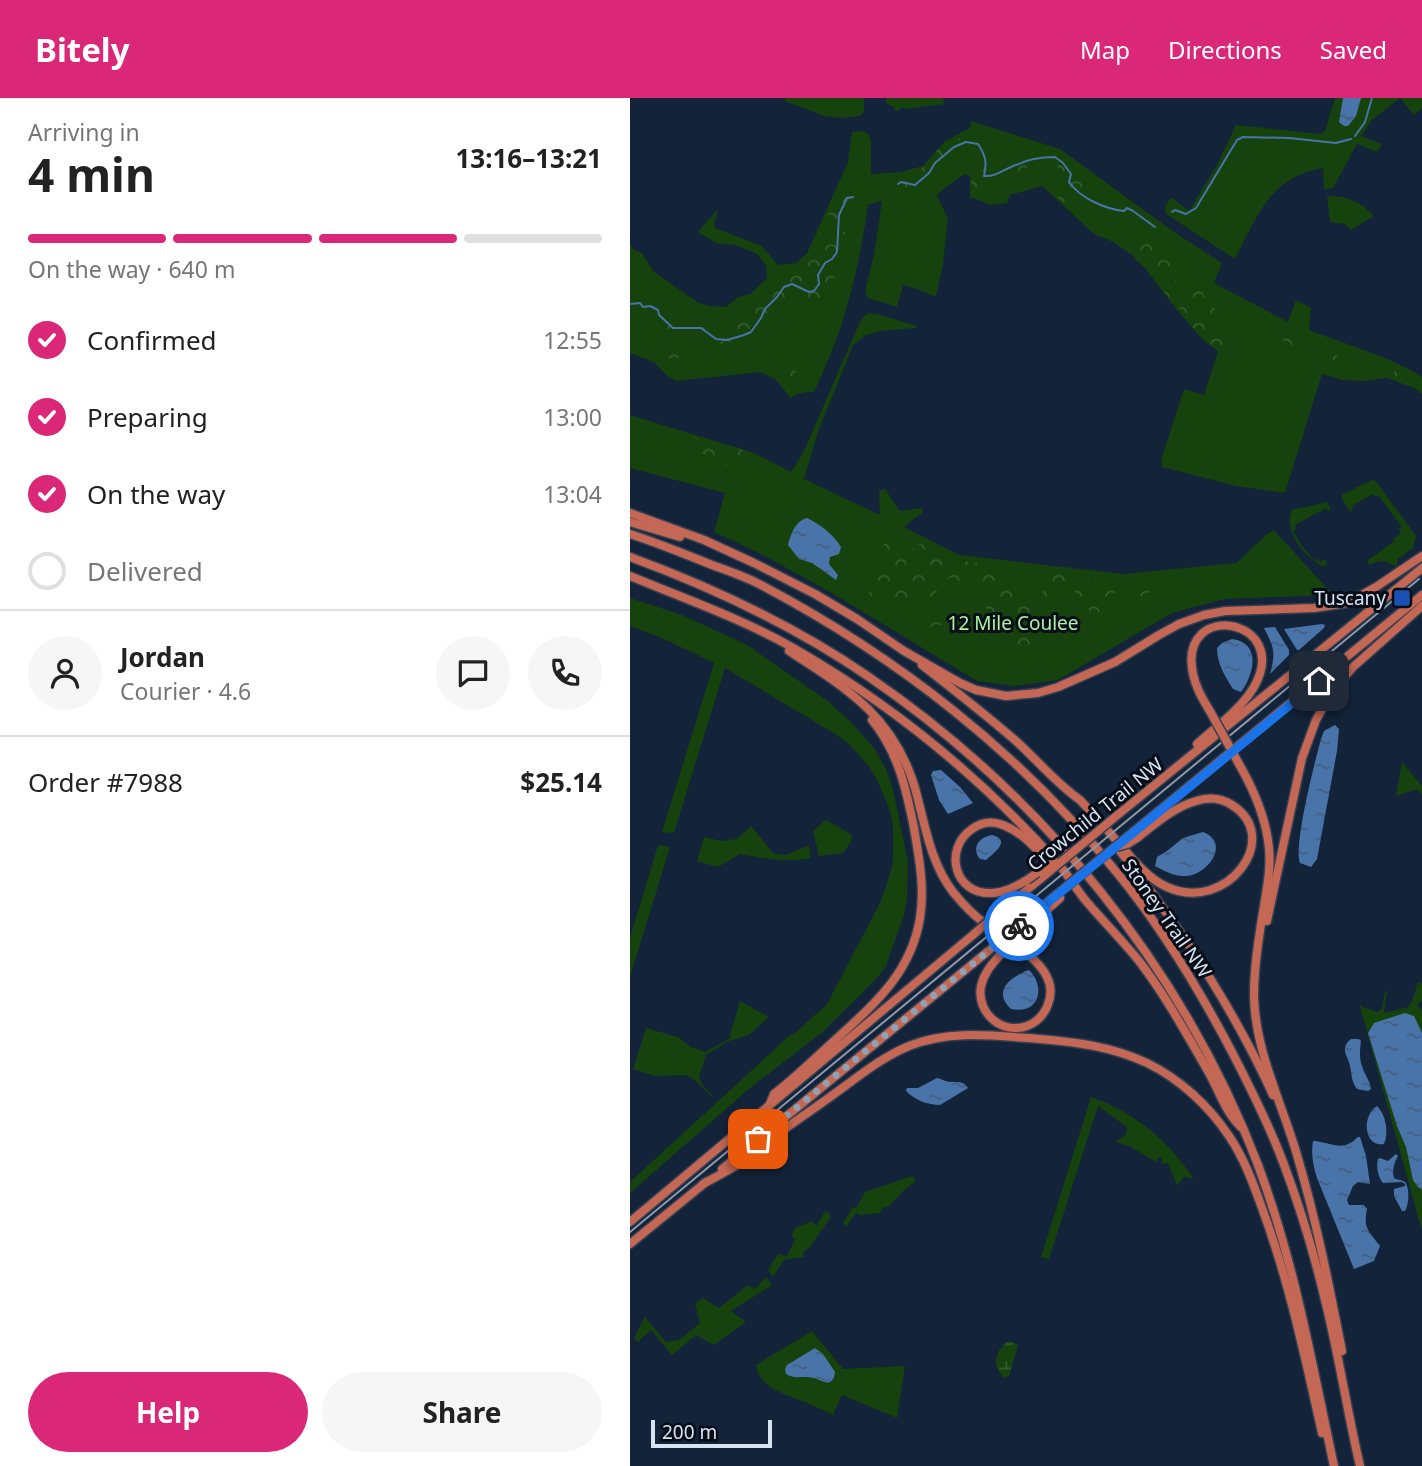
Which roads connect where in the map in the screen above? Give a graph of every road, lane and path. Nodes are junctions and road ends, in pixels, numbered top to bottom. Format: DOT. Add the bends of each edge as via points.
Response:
graph roads {
  1 [pos="630,513"];
  2 [pos="630,522"];
  3 [pos="630,534"];
  4 [pos="727,550"];
  5 [pos="1422,556"];
  6 [pos="630,557"];
  7 [pos="1422,568"];
  8 [pos="633,578"];
  9 [pos="1422,595"];
  10 [pos="1422,606"];
  11 [pos="745,624"];
  12 [pos="904,651"];
  13 [pos="831,679"];
  14 [pos="1164,777"];
  15 [pos="1071,794"];
  16 [pos="1135,835"];
  17 [pos="1078,848"];
  18 [pos="1085,899"];
  19 [pos="1018,931"];
  20 [pos="1255,979"];
  21 [pos="769,1106"];
  22 [pos="1244,1130"];
  23 [pos="1297,1152"];
  24 [pos="704,1184"];
  25 [pos="630,1222"];
  26 [pos="630,1244"];
  27 [pos="1331,1451"];
  28 [pos="1357,1454"];
  29 [pos="1334,1466"];
  30 [pos="1360,1466"];
  1 -- 4 [label="highway"];
  2 -- 4 [label="highway"];
  3 -- 28 [label="highway, Stoney Trail NW" via="756,583 883,658 950,707 1029,776 1118,874 1176,955 1218,1025 1282,1159 1315,1259"];
  4 -- 12 [label="highway" via="815,594"];
  5 -- 12 [label="highway" via="1347,603 1205,615 1091,674 1038,693 1006,696 975,690"];
  6 -- 22 [label="highway, Stoney Trail NW" via="732,599 823,648 913,709 981,764 1064,848 1139,943 1188,1020"];
  7 -- 14 [label="highway, Crowchild Trail NW"];
  8 -- 11 [label="highway"];
  9 -- 16 [label="highway, Crowchild Trail NW"];
  10 -- 20 [label="highway" via="1353,667 1316,720 1302,758"];
  11 -- 13 [label="highway"];
  11 -- 18 [label="highway" via="795,649 904,720 1032,836"];
  12 -- 15 [label="highway" via="1016,741"];
  13 -- 19 [label="highway, bridge" via="875,715 900,749 934,857 948,886 976,917 1034,960 1045,974 1047,1007 1041,1017 1012,1028 998,1024 986,1013 981,992 991,964 1000,954"];
  13 -- 21 [label="highway" via="865,710 897,760 917,845 920,919 910,952 891,986 774,1094"];
  14 -- 17 [label="highway, Crowchild Trail NW, bridge"];
  14 -- 20 [label="highway, bridge" via="1171,766 1243,702 1254,687 1261,668 1260,651 1239,627 1216,626 1204,633 1192,660 1198,690 1211,713 1239,764 1259,803 1266,828 1268,881"];
  15 -- 16 [label="highway" via="1144,871 1163,886 1182,892 1218,888 1233,879 1247,859 1251,834 1236,808 1210,799 1185,805"];
  15 -- 23 [label="highway" via="1151,890 1193,950 1254,1056"];
  16 -- 19 [label="highway, Crowchild Trail NW, bridge" via="1077,878"];
  17 -- 18 [label="highway, bridge" via="1069,850 1027,880 1001,892 974,890 965,883 955,859 965,835 983,823 994,822 1029,842"];
  17 -- 21 [label="highway, Crowchild Trail NW, bridge"];
  18 -- 22 [label="highway" via="1154,982 1232,1119"];
  19 -- 24 [label="highway, Crowchild Trail NW, bridge"];
  20 -- 23 [label="highway" via="1261,1045"];
  21 -- 25 [label="highway, Crowchild Trail NW"];
  22 -- 27 [label="highway, Stoney Trail NW" via="1288,1254"];
  23 -- 28 [label="highway" via="1332,1297"];
  24 -- 26 [label="highway, Crowchild Trail NW"];
  24 -- 27 [label="highway" via="744,1161 879,1062 925,1040 969,1035 1067,1041 1111,1049 1146,1062 1198,1099 1221,1125 1243,1162 1281,1265 1324,1440"];
  27 -- 29 [label="highway, Stoney Trail NW"];
  28 -- 30 [label="highway, Stoney Trail NW"];
}
